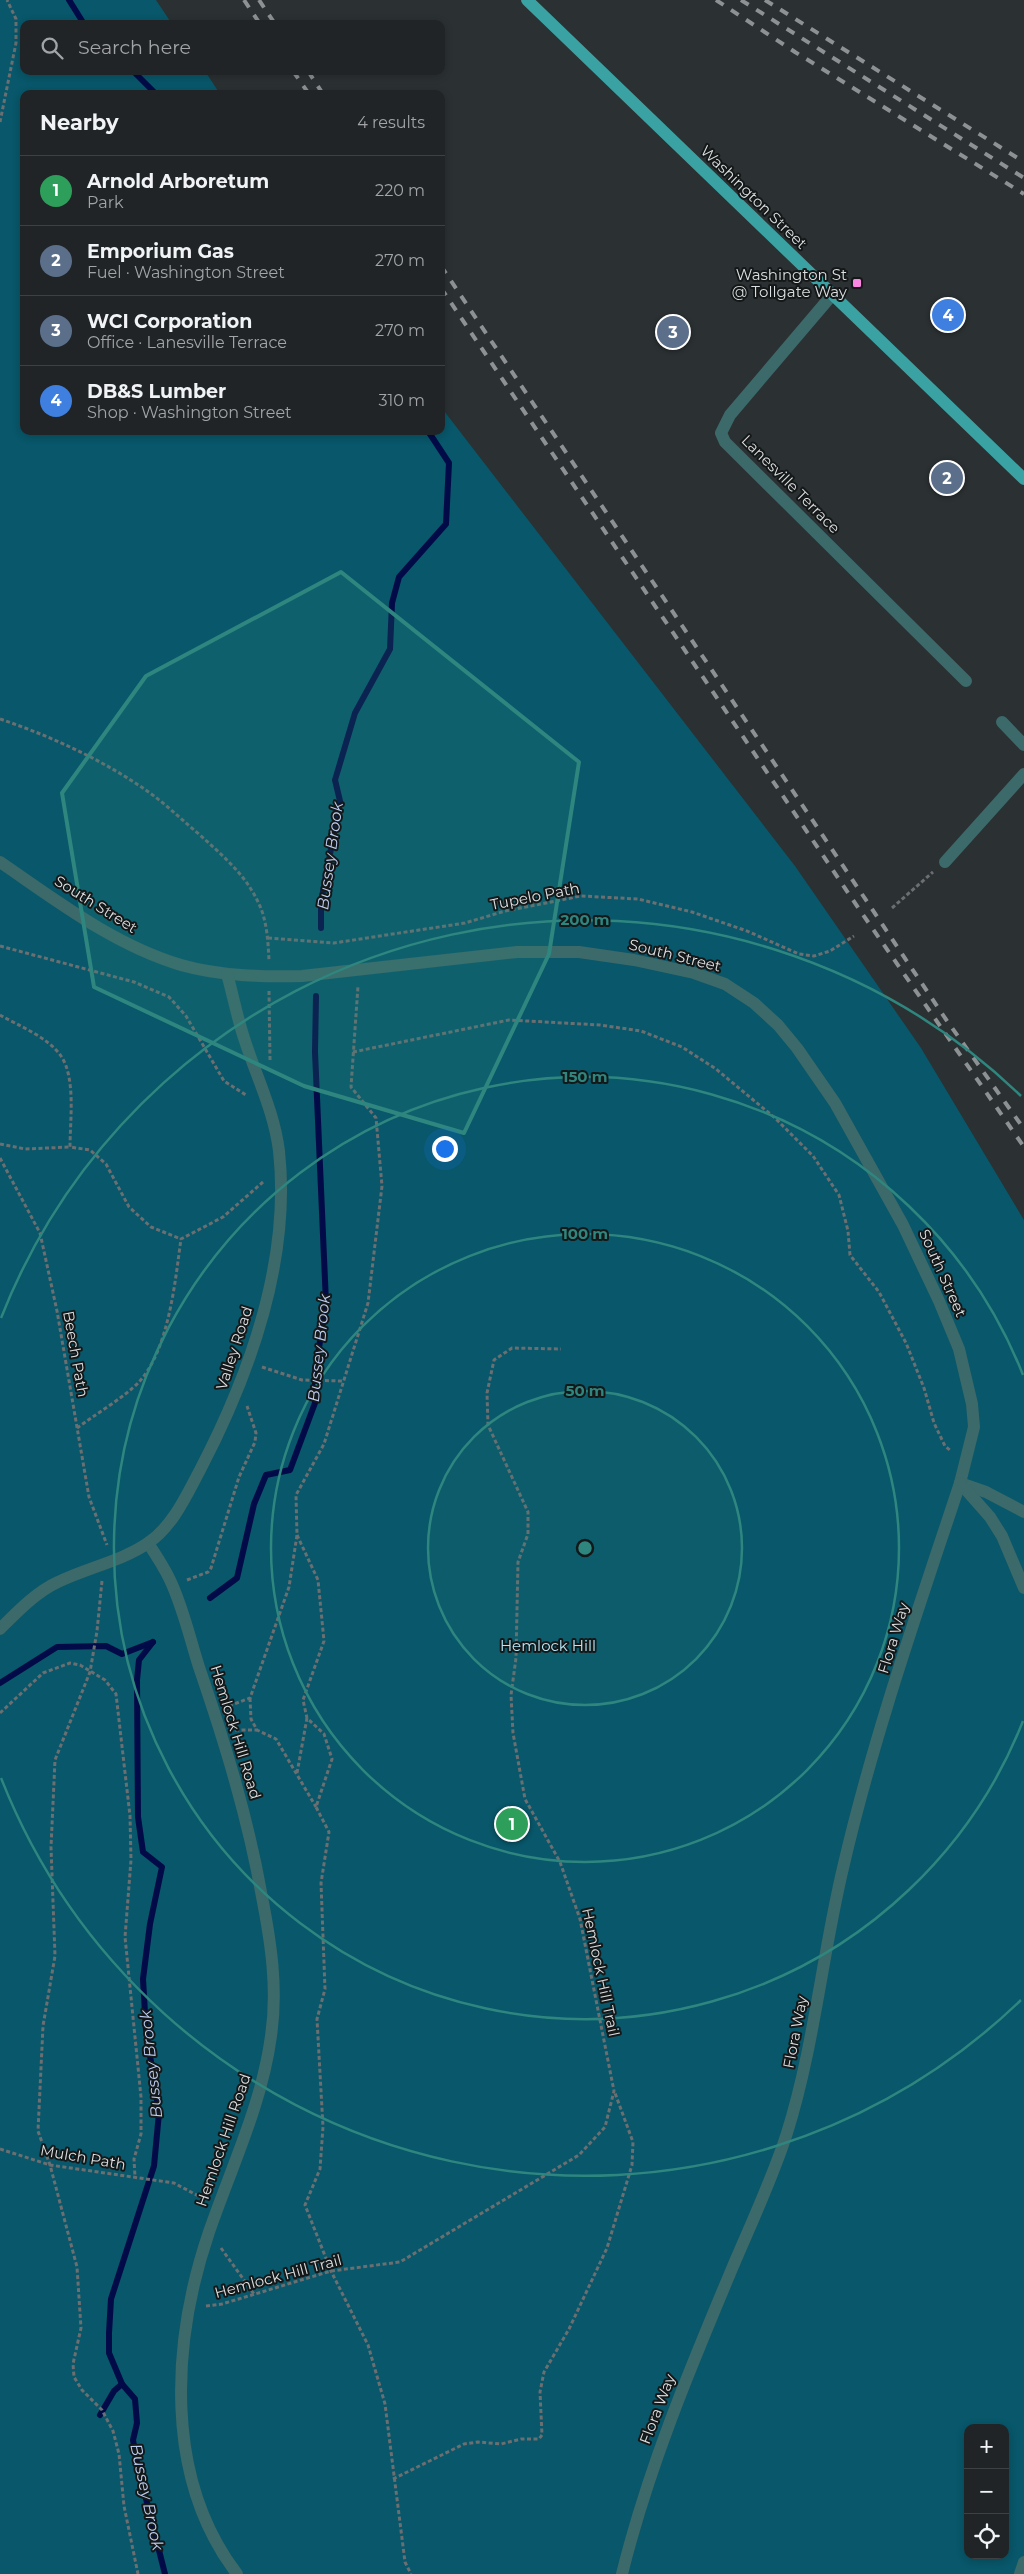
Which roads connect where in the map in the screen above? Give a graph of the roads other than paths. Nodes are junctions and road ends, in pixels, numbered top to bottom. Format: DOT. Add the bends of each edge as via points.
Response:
graph roads {
  1 [pos="527,0"];
  2 [pos="832,295"];
  3 [pos="1024,479"];
  4 [pos="966,681"];
  5 [pos="1002,722"];
  6 [pos="1024,745"];
  7 [pos="1024,774"];
  8 [pos="0,862"];
  9 [pos="945,862"];
  10 [pos="228,974"];
  11 [pos="960,1483"];
  12 [pos="1024,1512"];
  13 [pos="148,1543"];
  14 [pos="1024,1588"];
  15 [pos="0,1628"];
  16 [pos="1024,2562"];
  17 [pos="237,2574"];
  18 [pos="622,2574"];
  19 [pos="1020,2574"];
  1 -- 2 [label="main road, Washington Street"];
  2 -- 3 [label="main road, Washington Street"];
  2 -- 4 [label="street, Lanesville Terrace" via="730,415 722,433 725,442"];
  5 -- 6 [label="street"];
  7 -- 9 [label="street"];
  8 -- 10 [label="street, South Street" via="127,944 184,966"];
  10 -- 11 [label="street, South Street" via="269,977 353,972 517,952 579,952 634,960 702,976 725,984 754,1003 790,1040 835,1102 903,1225 939,1300 959,1349 972,1404 974,1427"];
  10 -- 13 [label="street, Valley Road" via="244,1038 269,1108 280,1161 278,1233 263,1320 247,1369 220,1432 171,1520"];
  11 -- 12 [label="street" via="986,1492"];
  11 -- 14 [label="street" via="1002,1536"];
  11 -- 18 [label="street, Flora Way" via="852,1832 830,1929 808,2055 786,2136 668,2425 637,2514"];
  13 -- 15 [label="street, Valley Road" via="56,1582 19,1609"];
  13 -- 17 [label="street, Hemlock Hill Road" via="172,1585 236,1781 272,1953 271,2038 253,2110 209,2232 188,2308 181,2379 187,2456 202,2510"];
  16 -- 19 [label="street"];
}
